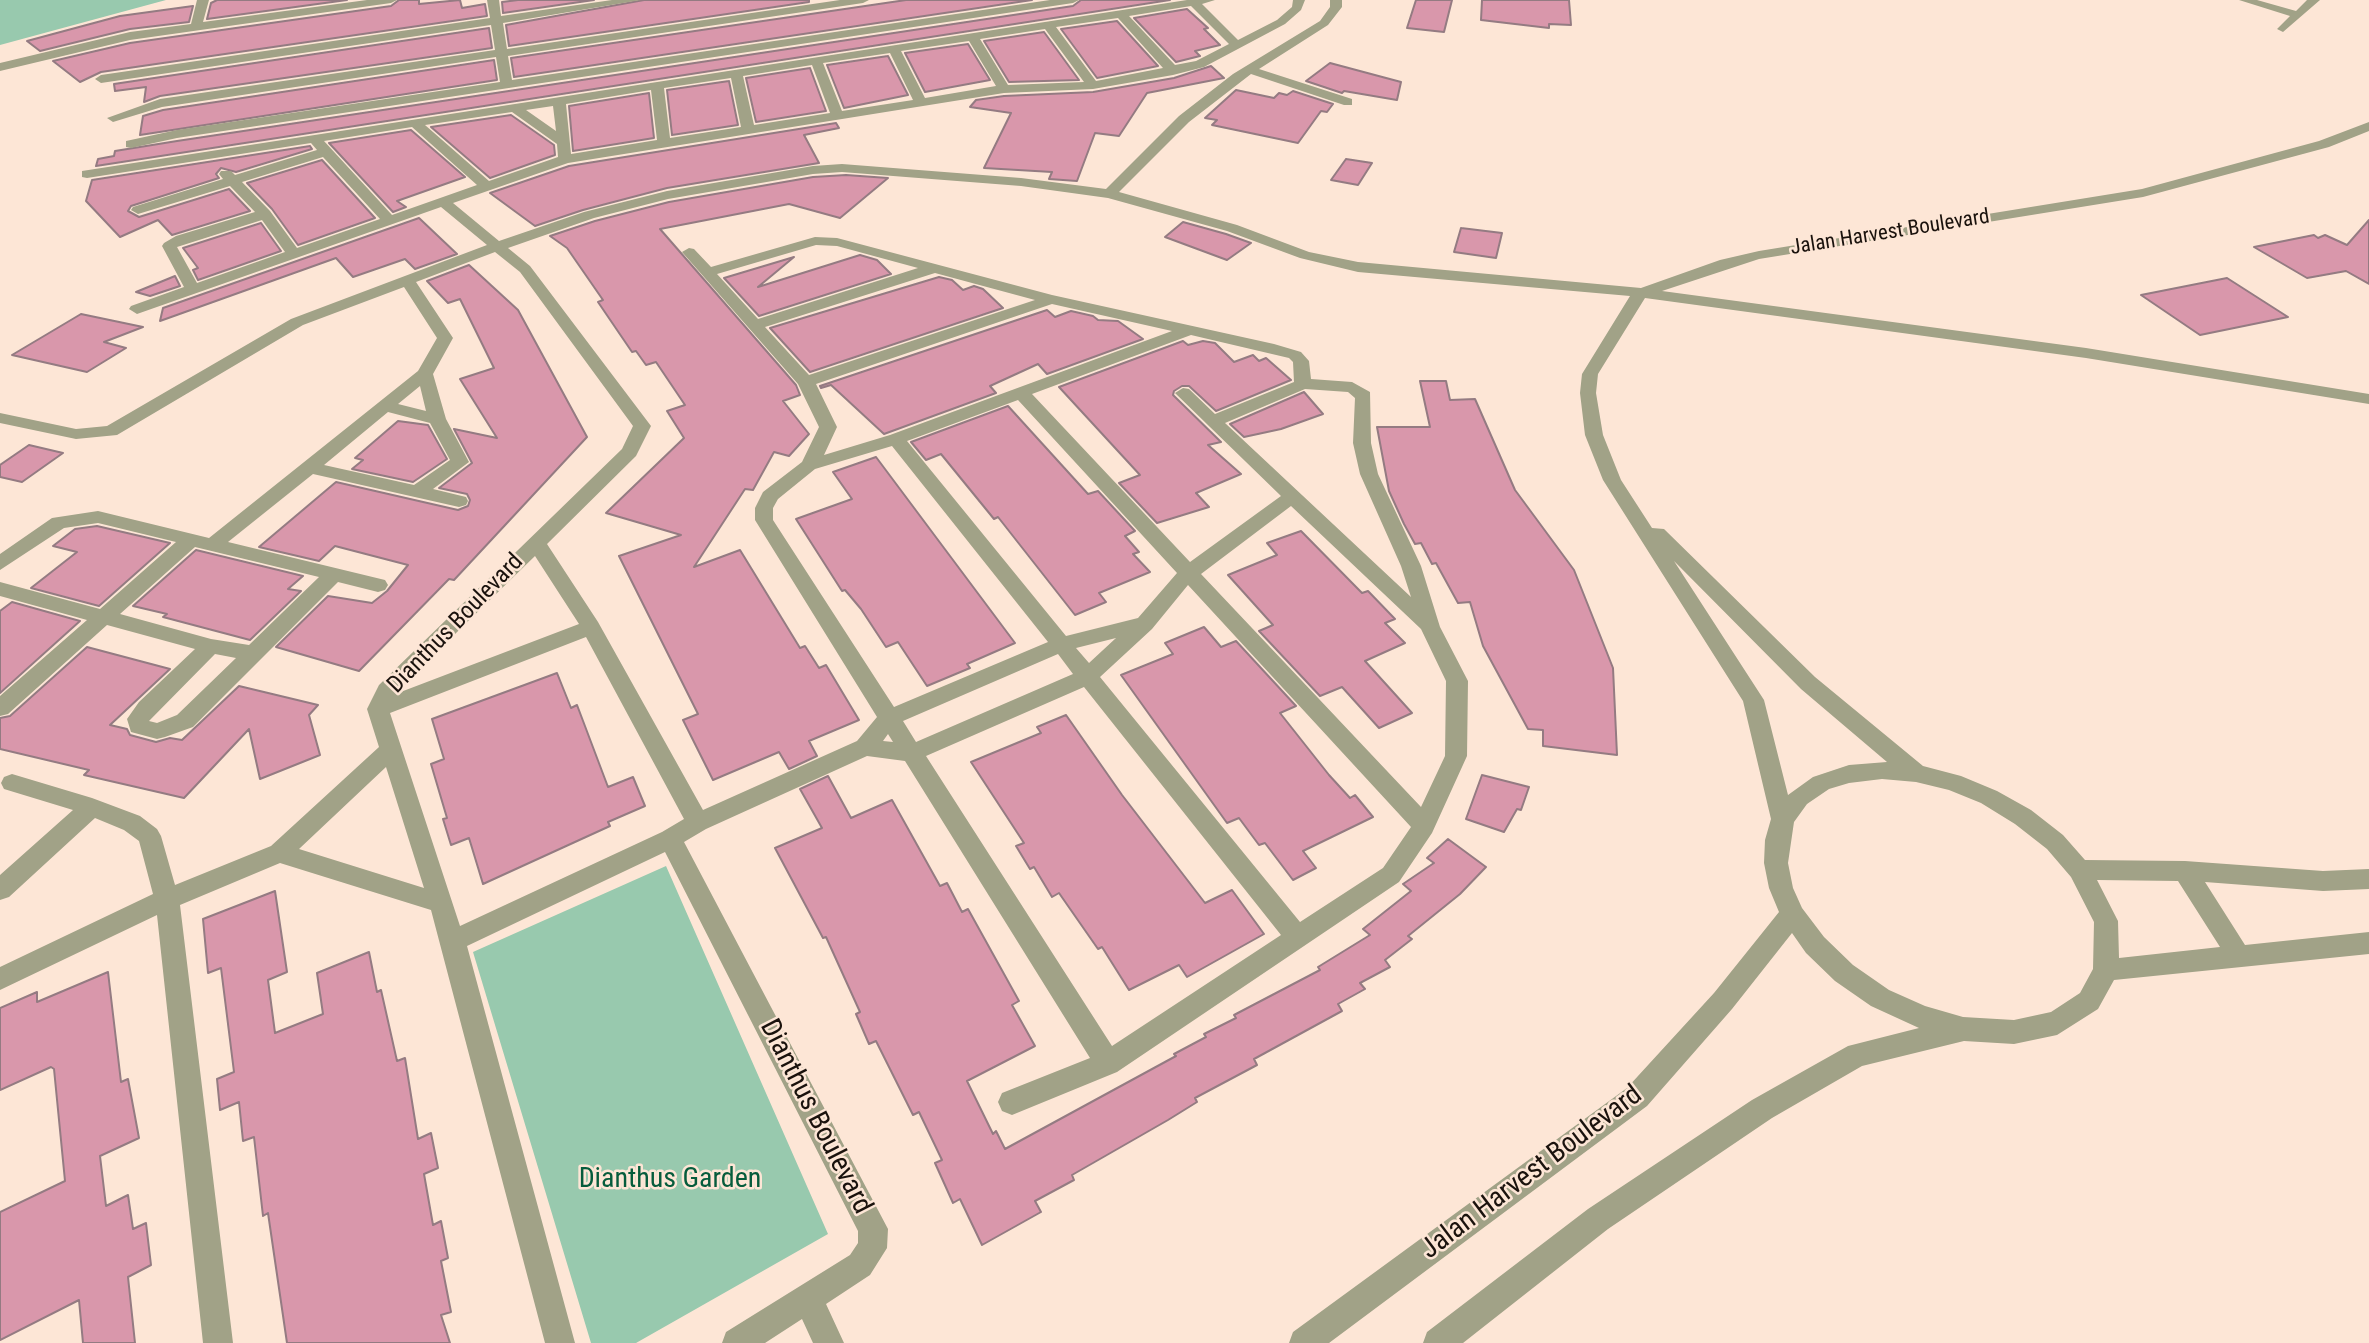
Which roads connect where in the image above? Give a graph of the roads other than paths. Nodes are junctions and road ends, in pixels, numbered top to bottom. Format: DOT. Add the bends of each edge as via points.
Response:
graph roads {
  1 [pos="203,0"];
  2 [pos="391,0"];
  3 [pos="492,0"];
  4 [pos="635,0"];
  5 [pos="863,0"];
  6 [pos="1209,0"];
  7 [pos="1299,0"];
  8 [pos="1336,0"];
  9 [pos="2245,0"];
  10 [pos="2314,0"];
  11 [pos="1066,1"];
  12 [pos="1193,2"];
  13 [pos="1121,14"];
  14 [pos="2297,15"];
  15 [pos="496,20"];
  16 [pos="837,20"];
  17 [pos="1048,25"];
  18 [pos="196,27"];
  19 [pos="2283,29"];
  20 [pos="1222,31"];
  21 [pos="1257,34"];
  22 [pos="973,37"];
  23 [pos="1237,46"];
  24 [pos="894,49"];
  25 [pos="501,53"];
  26 [pos="816,61"];
  27 [pos="0,67"];
  28 [pos="1250,70"];
  29 [pos="1172,71"];
  30 [pos="736,74"];
  31 [pos="101,79"];
  32 [pos="1093,85"];
  33 [pos="507,86"];
  34 [pos="657,86"];
  35 [pos="1004,89"];
  36 [pos="186,100"];
  37 [pos="559,100"];
  38 [pos="921,103"];
  39 [pos="1348,103"];
  40 [pos="515,108"];
  41 [pos="838,117"];
  42 [pos="113,118"];
  43 [pos="415,123"];
  44 [pos="2369,126"];
  45 [pos="749,132"];
  46 [pos="314,139"];
  47 [pos="563,142"];
  48 [pos="131,144"];
  49 [pos="664,144"];
  50 [pos="328,151"];
  51 [pos="208,155"];
  52 [pos="565,159"];
  53 [pos="85,180"];
  54 [pos="233,181"];
  55 [pos="486,186"];
  56 [pos="1109,194"];
  57 [pos="442,201"];
  58 [pos="138,211"];
  59 [pos="265,214"];
  60 [pos="388,219"];
  61 [pos="498,246"];
  62 [pos="689,252"];
  63 [pos="294,255"];
  64 [pos="931,269"];
  65 [pos="709,272"];
  66 [pos="408,282"];
  67 [pos="193,290"];
  68 [pos="1639,294"];
  69 [pos="1050,299"];
  70 [pos="137,309"];
  71 [pos="754,325"];
  72 [pos="1186,331"];
  73 [pos="425,374"];
  74 [pos="806,382"];
  75 [pos="1303,384"];
  76 [pos="1021,393"];
  77 [pos="1183,393"];
  78 [pos="2369,399"];
  79 [pos="384,406"];
  80 [pos="0,418"];
  81 [pos="438,419"];
  82 [pos="1214,421"];
  83 [pos="896,439"];
  84 [pos="809,465"];
  85 [pos="308,467"];
  86 [pos="418,491"];
  87 [pos="1293,496"];
  88 [pos="459,501"];
  89 [pos="1629,505"];
  90 [pos="190,541"];
  91 [pos="537,542"];
  92 [pos="215,544"];
  93 [pos="0,563"];
  94 [pos="1187,573"];
  95 [pos="332,576"];
  96 [pos="378,585"];
  97 [pos="0,589"];
  98 [pos="104,616"];
  99 [pos="1145,624"];
  100 [pos="592,627"];
  101 [pos="1430,627"];
  102 [pos="1063,644"];
  103 [pos="211,646"];
  104 [pos="252,653"];
  105 [pos="1088,676"];
  106 [pos="0,708"];
  107 [pos="378,709"];
  108 [pos="890,717"];
  109 [pos="865,747"];
  110 [pos="391,749"];
  111 [pos="912,753"];
  112 [pos="1916,773"];
  113 [pos="12,783"];
  114 [pos="92,807"];
  115 [pos="1783,819"];
  116 [pos="698,822"];
  117 [pos="1424,826"];
  118 [pos="670,839"];
  119 [pos="279,853"];
  120 [pos="2080,870"];
  121 [pos="2185,871"];
  122 [pos="2369,879"];
  123 [pos="0,890"];
  124 [pos="167,899"];
  125 [pos="440,903"];
  126 [pos="1792,914"];
  127 [pos="1297,936"];
  128 [pos="453,941"];
  129 [pos="2369,943"];
  130 [pos="2238,955"];
  131 [pos="2106,970"];
  132 [pos="0,979"];
  133 [pos="1963,1029"];
  134 [pos="1108,1063"];
  135 [pos="1012,1102"];
  136 [pos="809,1300"];
  137 [pos="218,1343"];
  138 [pos="560,1343"];
  139 [pos="737,1343"];
  140 [pos="829,1343"];
  141 [pos="1304,1343"];
  142 [pos="1438,1343"];
  1 -- 18 [label="street"];
  2 -- 18 [label="street"];
  3 -- 15 [label="street"];
  4 -- 15 [label="street"];
  5 -- 16 [label="street"];
  6 -- 12 [label="street"];
  7 -- 21 [label="street" via="1292,14"];
  8 -- 28 [label="street" via="1324,23"];
  9 -- 14 [label="street"];
  10 -- 14 [label="street"];
  11 -- 16 [label="street"];
  12 -- 13 [label="street"];
  12 -- 20 [label="street"];
  13 -- 17 [label="street"];
  13 -- 29 [label="street"];
  14 -- 19 [label="street"];
  15 -- 25 [label="street"];
  15 -- 36 [label="street"];
  16 -- 25 [label="street"];
  16 -- 33 [label="street"];
  17 -- 22 [label="street"];
  17 -- 32 [label="street"];
  18 -- 27 [label="street" via="108,40"];
  20 -- 21 [label="street"];
  20 -- 23 [label="street"];
  21 -- 23 [label="street"];
  22 -- 24 [label="street"];
  22 -- 35 [label="street"];
  23 -- 29 [label="street" via="1200,64"];
  24 -- 26 [label="street"];
  24 -- 38 [label="street"];
  25 -- 33 [label="street"];
  25 -- 36 [label="street"];
  26 -- 30 [label="street"];
  26 -- 41 [label="street"];
  28 -- 39 [label="street"];
  28 -- 56 [label="street" via="1184,119"];
  29 -- 32 [label="street"];
  30 -- 34 [label="street"];
  30 -- 45 [label="street"];
  31 -- 36 [label="street"];
  32 -- 35 [label="street"];
  33 -- 36 [label="street"];
  34 -- 37 [label="street"];
  34 -- 49 [label="street"];
  35 -- 38 [label="street"];
  36 -- 42 [label="street" via="147,106"];
  36 -- 48 [label="street"];
  37 -- 40 [label="street"];
  37 -- 47 [label="street"];
  38 -- 41 [label="street"];
  40 -- 43 [label="street"];
  40 -- 47 [label="street"];
  41 -- 45 [label="street"];
  43 -- 46 [label="street"];
  43 -- 55 [label="street"];
  44 -- 68 [label="street, Jalan Harvest Boulevard" via="2325,144 2143,192 1759,255"];
  45 -- 49 [label="street"];
  46 -- 50 [label="street"];
  46 -- 51 [label="street"];
  47 -- 52 [label="street"];
  49 -- 52 [label="street"];
  50 -- 54 [label="street"];
  50 -- 60 [label="street"];
  51 -- 53 [label="street"];
  51 -- 54 [label="street"];
  52 -- 55 [label="street"];
  54 -- 58 [label="street"];
  54 -- 59 [label="street"];
  55 -- 57 [label="street"];
  56 -- 61 [label="street" via="869,168 813,170 635,202"];
  56 -- 68 [label="street" via="1232,228 1305,256 1358,267 1574,284"];
  57 -- 60 [label="street"];
  57 -- 61 [label="street"];
  59 -- 63 [label="street"];
  59 -- 67 [label="street" via="169,246"];
  60 -- 63 [label="street"];
  61 -- 66 [label="street"];
  61 -- 91 [label="street, Dianthus Boulevard" via="525,269 642,426 630,452"];
  62 -- 65 [label="street"];
  63 -- 67 [label="street"];
  64 -- 65 [label="street" via="826,241"];
  64 -- 69 [label="street"];
  64 -- 71 [label="street"];
  65 -- 71 [label="street"];
  66 -- 73 [label="street" via="445,338"];
  66 -- 80 [label="street" via="297,322 111,431 76,434"];
  67 -- 70 [label="street"];
  68 -- 78 [label="street" via="2086,353"];
  68 -- 89 [label="street" via="1590,374 1588,393 1594,435 1612,480"];
  69 -- 72 [label="street"];
  69 -- 74 [label="street"];
  71 -- 74 [label="street"];
  72 -- 75 [label="street" via="1295,355 1304,368"];
  72 -- 76 [label="street"];
  73 -- 79 [label="street"];
  73 -- 81 [label="street"];
  74 -- 84 [label="street" via="828,427"];
  75 -- 82 [label="street"];
  75 -- 101 [label="street" via="1352,387 1364,396 1362,443 1369,474 1410,566"];
  76 -- 83 [label="street"];
  76 -- 94 [label="street"];
  77 -- 82 [label="street"];
  79 -- 81 [label="street"];
  79 -- 85 [label="street"];
  81 -- 86 [label="street" via="460,462"];
  82 -- 87 [label="street"];
  83 -- 84 [label="street"];
  83 -- 102 [label="street"];
  84 -- 108 [label="street" via="770,496 764,520"];
  85 -- 86 [label="street"];
  85 -- 92 [label="street"];
  86 -- 88 [label="street"];
  87 -- 94 [label="street"];
  87 -- 101 [label="street"];
  89 -- 112 [label="street" via="1808,683"];
  89 -- 115 [label="street" via="1753,700"];
  90 -- 92 [label="street"];
  90 -- 93 [label="street" via="98,517 79,517 59,522"];
  90 -- 98 [label="street"];
  91 -- 100 [label="street, Dianthus Boulevard"];
  91 -- 107 [label="street, Dianthus Boulevard" via="406,670"];
  92 -- 95 [label="street"];
  94 -- 99 [label="street"];
  94 -- 117 [label="street"];
  95 -- 96 [label="street"];
  95 -- 104 [label="street"];
  97 -- 98 [label="street"];
  98 -- 103 [label="street"];
  98 -- 106 [label="street"];
  99 -- 102 [label="street"];
  99 -- 105 [label="street"];
  100 -- 107 [label="street, Dianthus Boulevard"];
  100 -- 116 [label="street, Dianthus Boulevard"];
  101 -- 117 [label="street" via="1457,681 1459,709 1456,756"];
  102 -- 105 [label="street"];
  102 -- 108 [label="street"];
  103 -- 104 [label="street"];
  103 -- 104 [label="street" via="147,708 138,719 139,726 158,731 185,720"];
  105 -- 111 [label="street"];
  105 -- 127 [label="street"];
  107 -- 110 [label="street, Dianthus Boulevard"];
  108 -- 109 [label="street"];
  108 -- 111 [label="street"];
  109 -- 111 [label="street"];
  109 -- 116 [label="street"];
  110 -- 119 [label="street"];
  110 -- 125 [label="street, Dianthus Boulevard"];
  111 -- 134 [label="street"];
  112 -- 115 [label="street" via="1849,774 1821,783 1799,799"];
  112 -- 120 [label="street" via="1953,782 2012,810 2054,842"];
  113 -- 114 [label="street"];
  114 -- 123 [label="street"];
  114 -- 124 [label="street" via="132,823 149,836"];
  115 -- 126 [label="street" via="1776,863"];
  116 -- 118 [label="street"];
  117 -- 127 [label="street" via="1391,875"];
  118 -- 128 [label="street"];
  118 -- 136 [label="street, Dianthus Boulevard" via="873,1229 872,1248 860,1265"];
  119 -- 124 [label="street"];
  119 -- 125 [label="street"];
  120 -- 121 [label="street"];
  120 -- 131 [label="street" via="2106,921"];
  121 -- 122 [label="street" via="2322,881"];
  121 -- 130 [label="street"];
  124 -- 132 [label="street"];
  124 -- 137 [label="street"];
  125 -- 128 [label="street, Dianthus Boulevard"];
  126 -- 133 [label="street" via="1844,974 1921,1017"];
  126 -- 141 [label="street, Jalan Harvest Boulevard" via="1723,1002 1637,1097"];
  127 -- 134 [label="street"];
  128 -- 138 [label="street, Dianthus Boulevard"];
  129 -- 130 [label="street"];
  130 -- 131 [label="street"];
  131 -- 133 [label="street" via="2089,1001 2057,1023 2014,1032"];
  133 -- 142 [label="street" via="1857,1055 1762,1110 1598,1219"];
  134 -- 135 [label="street"];
  136 -- 139 [label="street, Dianthus Boulevard"];
  136 -- 140 [label="street"];
}
